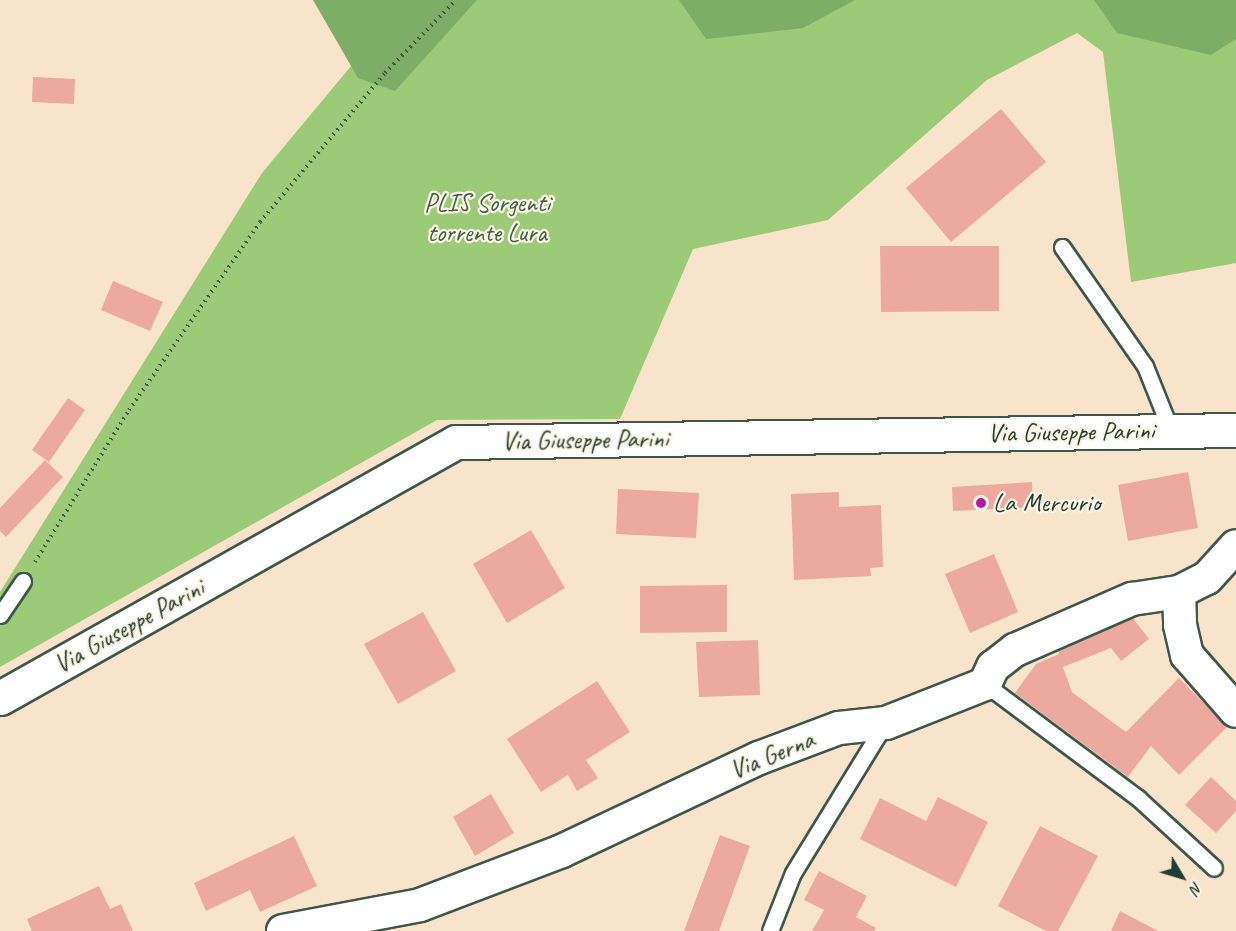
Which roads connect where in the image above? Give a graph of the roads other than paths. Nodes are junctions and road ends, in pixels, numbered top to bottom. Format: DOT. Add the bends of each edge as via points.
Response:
graph roads {
  1 [pos="1062,247"];
  2 [pos="1236,430"];
  3 [pos="1171,431"];
  4 [pos="1236,546"];
  5 [pos="23,581"];
  6 [pos="1179,592"];
  7 [pos="0,615"];
  8 [pos="985,684"];
  9 [pos="0,698"];
  10 [pos="1236,711"];
  11 [pos="886,723"];
  12 [pos="1214,868"];
  13 [pos="420,905"];
  14 [pos="284,931"];
  15 [pos="391,931"];
  16 [pos="770,931"];
  1 -- 3 [label="lane" via="1145,366"];
  2 -- 3 [label="street, Via Giuseppe Parini"];
  3 -- 9 [label="street, Via Giuseppe Parini" via="456,442"];
  4 -- 6 [label="street" via="1207,578"];
  5 -- 7 [label="lane"];
  6 -- 8 [label="street" via="1132,599 1015,650 993,667"];
  6 -- 10 [label="street" via="1180,626 1187,655"];
  8 -- 11 [label="street, Via Gerna"];
  8 -- 12 [label="lane" via="1138,798"];
  11 -- 13 [label="street, Via Gerna" via="839,728 759,758 562,851"];
  11 -- 16 [label="lane" via="793,873"];
  13 -- 14 [label="street, Via Gerna"];
  13 -- 15 [label="street"];
}
